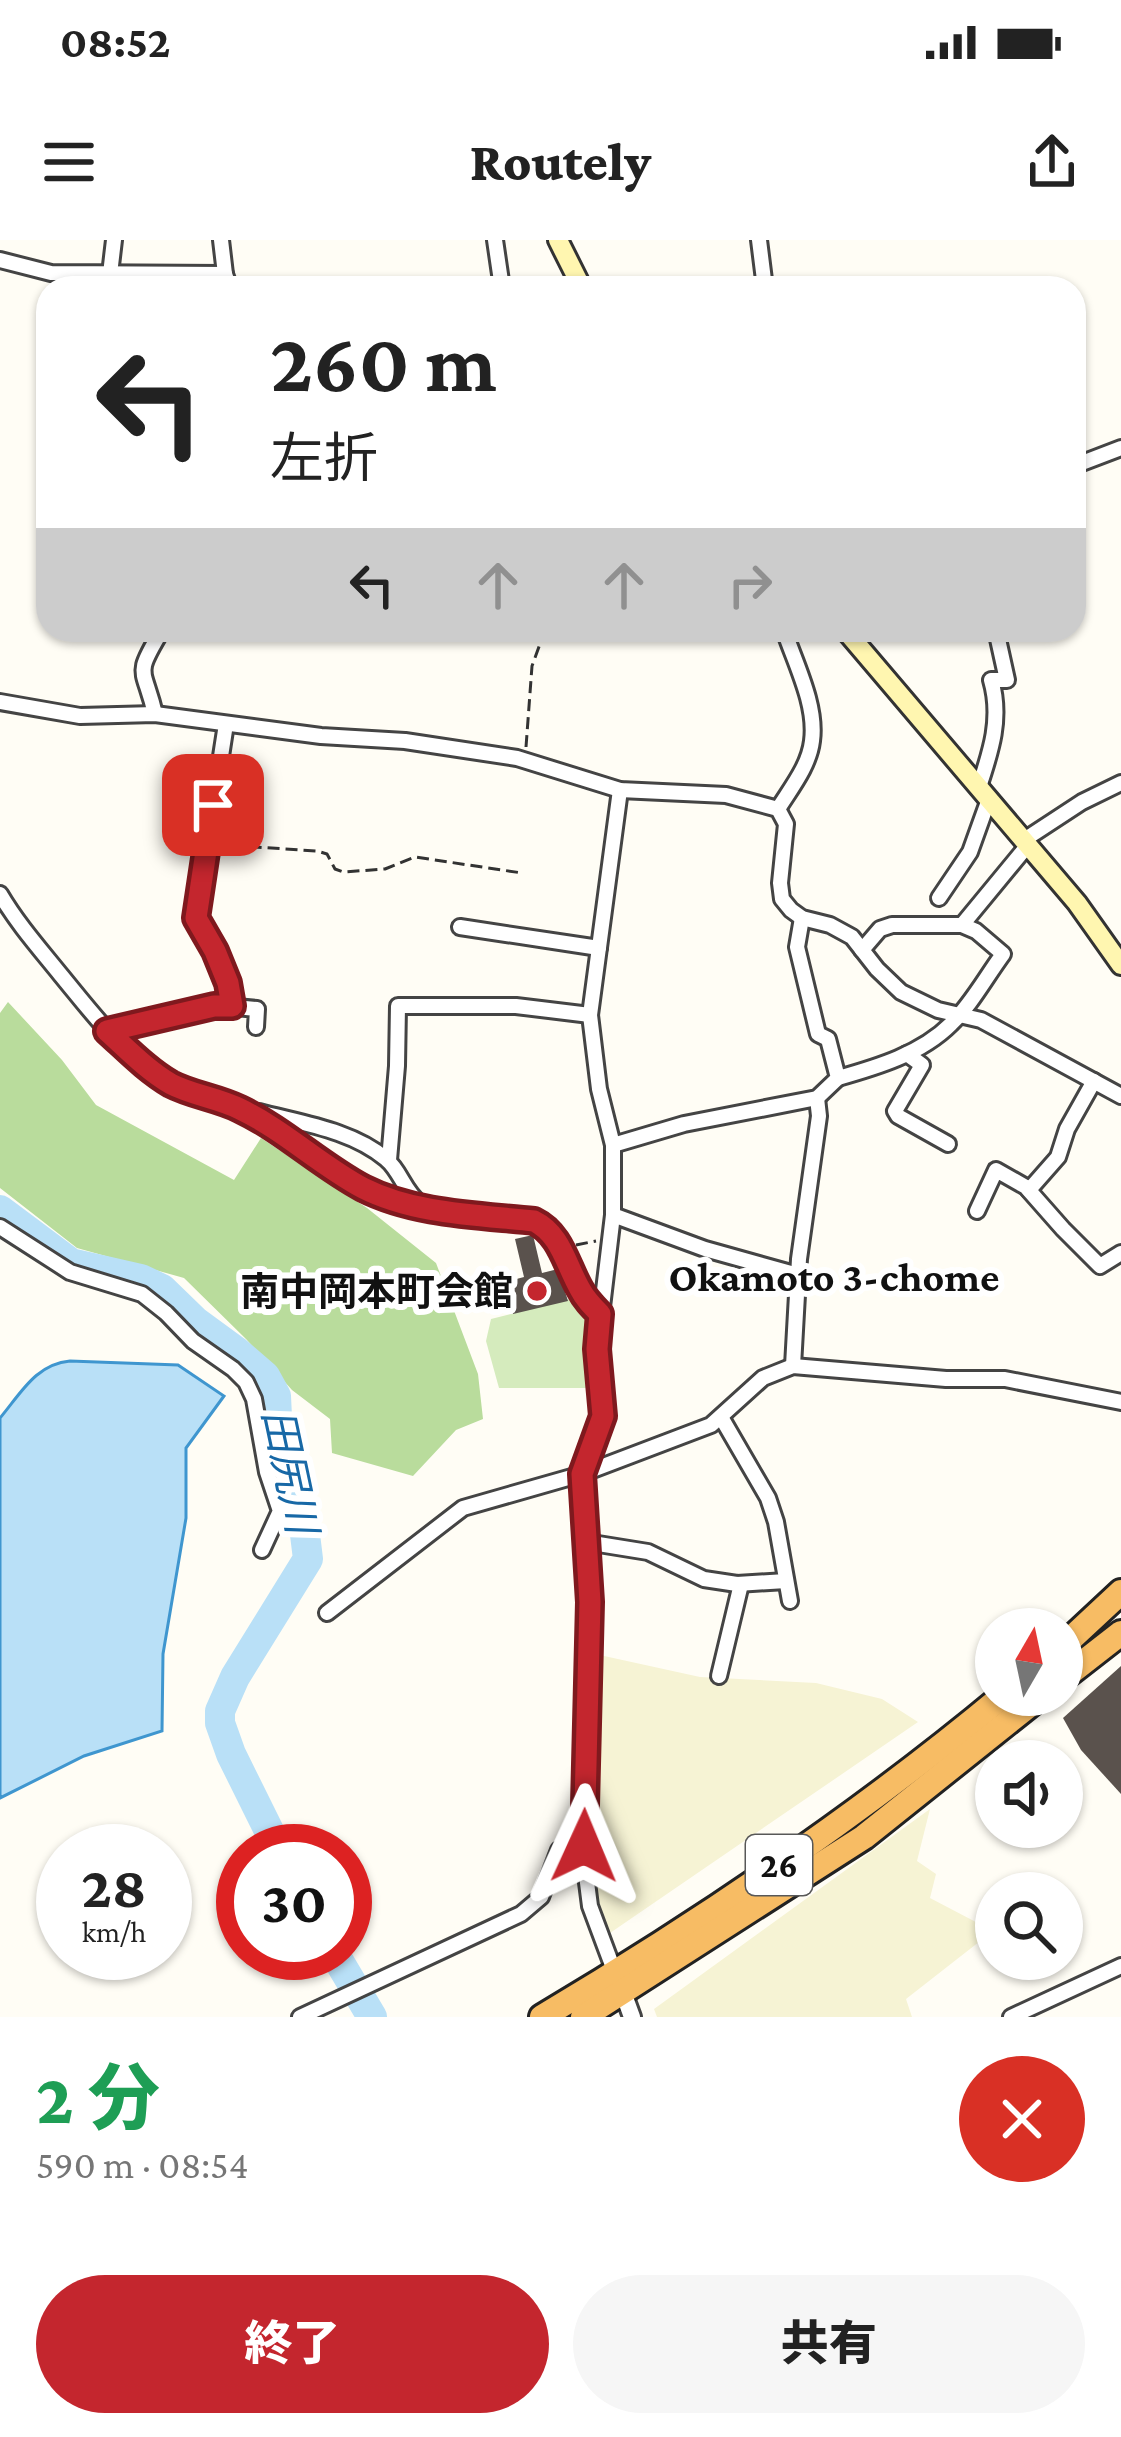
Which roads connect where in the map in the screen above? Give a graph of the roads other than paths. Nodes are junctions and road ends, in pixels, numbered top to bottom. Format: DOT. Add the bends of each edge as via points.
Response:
graph roads {
  1 [pos="114,240"];
  2 [pos="221,240"];
  3 [pos="495,240"];
  4 [pos="558,240"];
  5 [pos="759,240"];
  6 [pos="0,260"];
  7 [pos="110,274"];
  8 [pos="143,276"];
  9 [pos="226,276"];
  10 [pos="500,276"];
  11 [pos="575,276"];
  12 [pos="764,276"];
  13 [pos="1121,448"];
  14 [pos="1086,461"];
  15 [pos="154,642"];
  16 [pos="788,642"];
  17 [pos="855,642"];
  18 [pos="999,642"];
  19 [pos="0,702"];
  20 [pos="155,714"];
  21 [pos="226,724"];
  22 [pos="1121,783"];
  23 [pos="620,790"];
  24 [pos="984,793"];
  25 [pos="778,809"];
  26 [pos="1026,842"];
  27 [pos="0,894"];
  28 [pos="939,898"];
  29 [pos="15,916"];
  30 [pos="802,918"];
  31 [pos="962,925"];
  32 [pos="460,927"];
  33 [pos="0,930"];
  34 [pos="599,948"];
  35 [pos="862,950"];
  36 [pos="1121,965"];
  37 [pos="232,1006"];
  38 [pos="590,1015"];
  39 [pos="958,1015"];
  40 [pos="256,1028"];
  41 [pos="107,1031"];
  42 [pos="907,1054"];
  43 [pos="838,1078"];
  44 [pos="1094,1081"];
  45 [pos="1121,1096"];
  46 [pos="817,1098"];
  47 [pos="237,1107"];
  48 [pos="948,1144"];
  49 [pos="613,1145"];
  50 [pos="389,1160"];
  51 [pos="1029,1190"];
  52 [pos="425,1207"];
  53 [pos="977,1211"];
  54 [pos="613,1215"];
  55 [pos="0,1227"];
  56 [pos="1121,1253"];
  57 [pos="798,1275"];
  58 [pos="600,1314"];
  59 [pos="793,1366"];
  60 [pos="1121,1402"];
  61 [pos="721,1418"];
  62 [pos="582,1474"];
  63 [pos="586,1542"];
  64 [pos="262,1550"];
  65 [pos="786,1581"];
  66 [pos="741,1584"];
  67 [pos="1121,1592"];
  68 [pos="790,1600"];
  69 [pos="327,1613"];
  70 [pos="1083,1627"];
  71 [pos="1121,1633"];
  72 [pos="1083,1663"];
  73 [pos="719,1676"];
  74 [pos="979,1716"];
  75 [pos="1016,1716"];
  76 [pos="584,1846"];
  77 [pos="1121,1966"];
  78 [pos="619,1982"];
  79 [pos="300,2017"];
  80 [pos="542,2017"];
  81 [pos="583,2017"];
  82 [pos="632,2017"];
  83 [pos="1011,2017"];
  1 -- 7 [label="street"];
  2 -- 9 [label="street"];
  3 -- 10 [label="street"];
  4 -- 11 [label="main road"];
  5 -- 12 [label="street"];
  6 -- 7 [label="street" via="51,273"];
  7 -- 8 [label="street"];
  13 -- 14 [label="street"];
  15 -- 20 [label="street" via="141,672"];
  16 -- 25 [label="street" via="812,742"];
  17 -- 24 [label="main road"];
  18 -- 24 [label="street" via="1007,680 991,680 997,717"];
  19 -- 20 [label="street" via="80,716"];
  20 -- 21 [label="street"];
  21 -- 23 [label="street" via="524,760"];
  21 -- 37 [label="street" via="196,918"];
  22 -- 26 [label="street"];
  23 -- 25 [label="street" via="726,795"];
  23 -- 34 [label="street"];
  24 -- 26 [label="main road"];
  24 -- 28 [label="street" via="970,852"];
  25 -- 30 [label="street" via="786,824 782,899"];
  26 -- 31 [label="street"];
  26 -- 36 [label="main road"];
  27 -- 29 [label="street"];
  29 -- 33 [label="street"];
  29 -- 41 [label="street"];
  30 -- 35 [label="street" via="852,937"];
  30 -- 43 [label="street" via="797,947"];
  31 -- 35 [label="street" via="892,925"];
  31 -- 39 [label="street" via="1003,954"];
  32 -- 34 [label="street"];
  34 -- 38 [label="street"];
  35 -- 39 [label="street" via="901,992"];
  37 -- 40 [label="street" via="257,1009"];
  37 -- 41 [label="street"];
  38 -- 49 [label="street"];
  38 -- 50 [label="street" via="398,1006"];
  39 -- 42 [label="street"];
  39 -- 44 [label="street"];
  41 -- 47 [label="street" via="173,1085"];
  42 -- 43 [label="street"];
  42 -- 48 [label="street" via="922,1065 895,1111"];
  43 -- 46 [label="street"];
  44 -- 45 [label="street"];
  44 -- 51 [label="street" via="1058,1157"];
  46 -- 49 [label="street"];
  46 -- 57 [label="street"];
  47 -- 50 [label="street" via="326,1129"];
  47 -- 52 [label="street" via="366,1190"];
  49 -- 54 [label="street"];
  50 -- 52 [label="street"];
  51 -- 53 [label="street" via="996,1169"];
  51 -- 56 [label="street" via="1100,1266"];
  52 -- 58 [label="street" via="546,1227"];
  54 -- 57 [label="street"];
  54 -- 58 [label="street"];
  55 -- 64 [label="street" via="70,1271 142,1294 246,1382 280,1511"];
  57 -- 59 [label="street"];
  58 -- 62 [label="street" via="603,1416"];
  59 -- 60 [label="street" via="1005,1379"];
  59 -- 61 [label="street" via="764,1378"];
  61 -- 62 [label="street"];
  61 -- 65 [label="street" via="768,1498"];
  62 -- 63 [label="street"];
  62 -- 69 [label="street" via="463,1508"];
  63 -- 66 [label="street" via="648,1552 704,1579"];
  63 -- 76 [label="street"];
  65 -- 66 [label="street"];
  65 -- 68 [label="street"];
  66 -- 73 [label="street"];
  67 -- 70 [label="highway"];
  71 -- 72 [label="highway"];
  74 -- 78 [label="highway, 26"];
  75 -- 78 [label="highway, 26" via="864,1837"];
  76 -- 78 [label="street" via="590,1906"];
  76 -- 79 [label="street" via="560,1850 541,1897 521,1914"];
  77 -- 83 [label="street"];
  78 -- 80 [label="highway, 26"];
  78 -- 81 [label="highway, 26"];
  78 -- 82 [label="street"];
}
